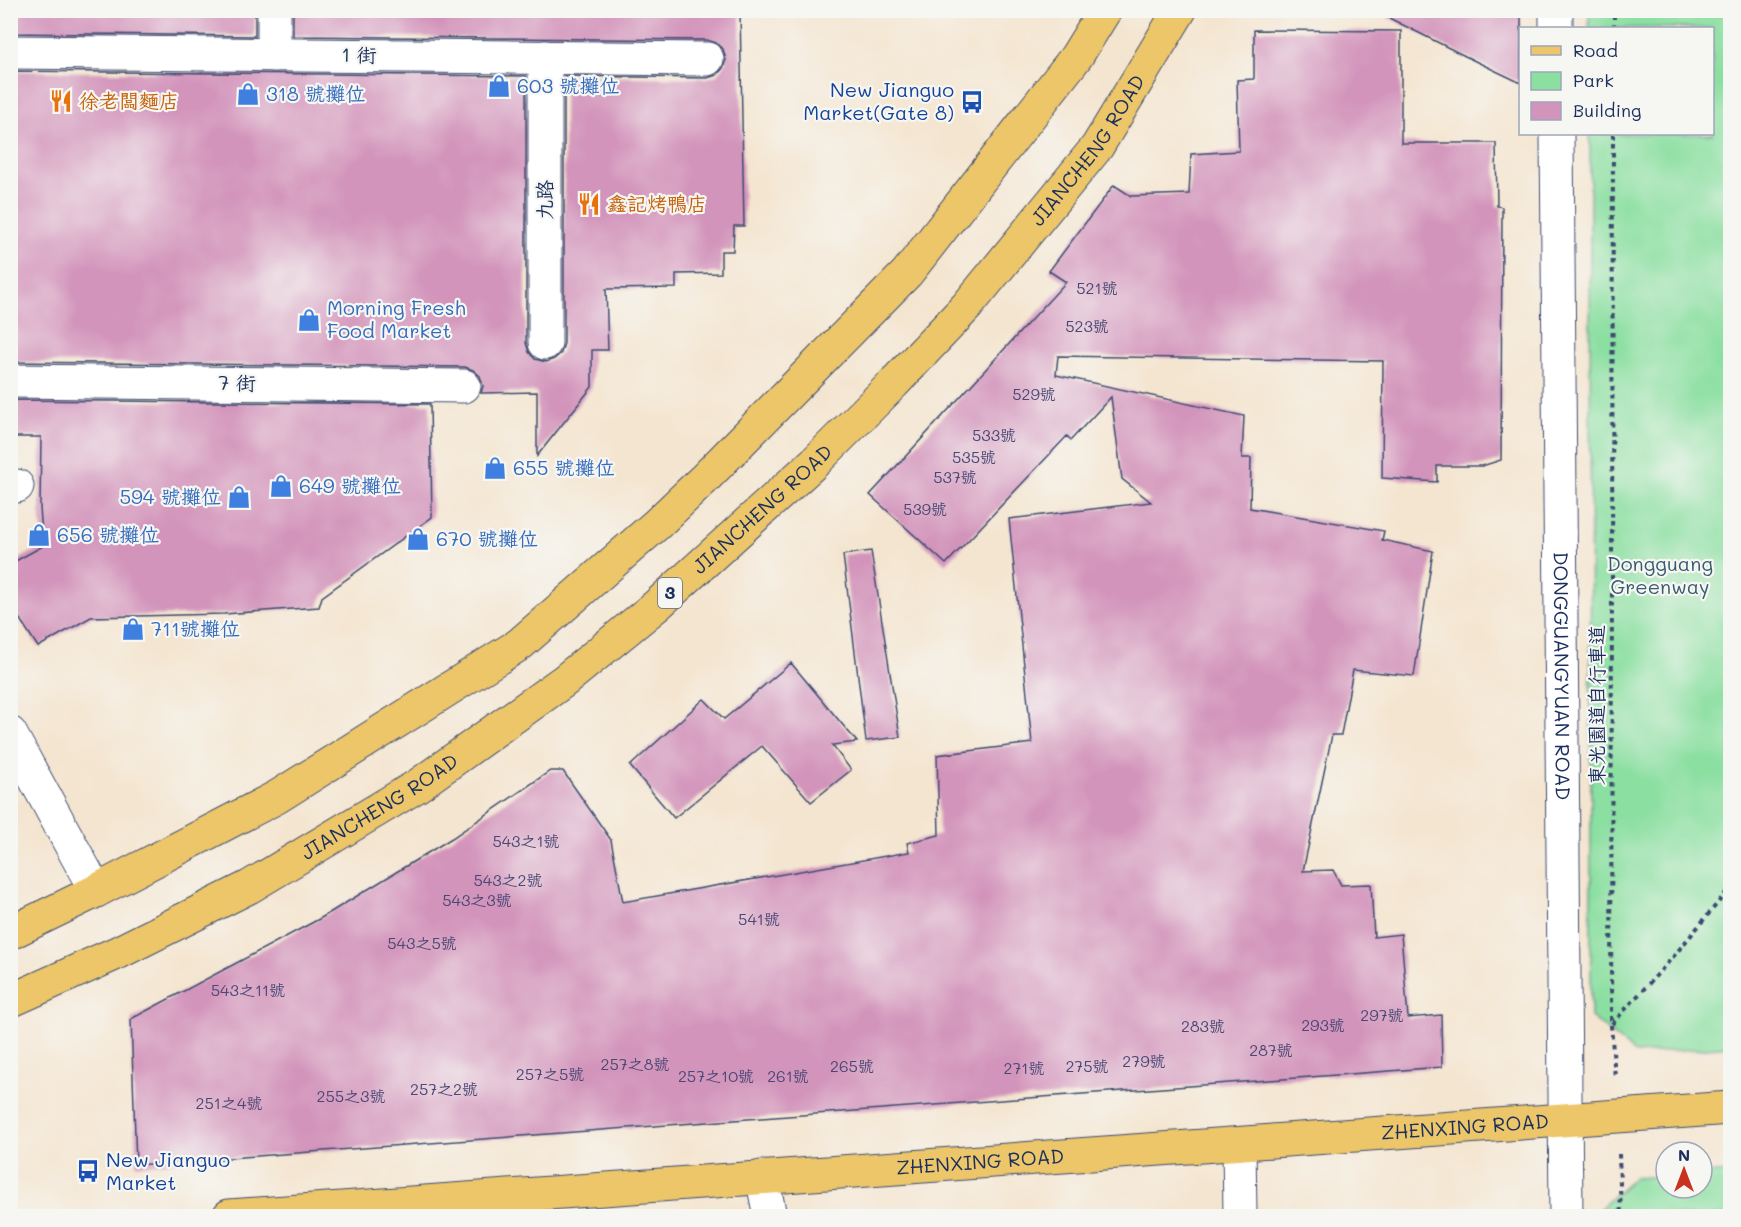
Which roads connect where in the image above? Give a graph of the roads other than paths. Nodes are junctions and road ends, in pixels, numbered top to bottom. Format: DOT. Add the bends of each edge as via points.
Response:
graph roads {
  1 [pos="274,10"];
  2 [pos="1105,10"];
  3 [pos="1180,10"];
  4 [pos="1556,10"];
  5 [pos="1556,27"];
  6 [pos="10,52"];
  7 [pos="274,55"];
  8 [pos="544,57"];
  9 [pos="707,59"];
  10 [pos="1557,135"];
  11 [pos="545,343"];
  12 [pos="10,381"];
  13 [pos="464,386"];
  14 [pos="10,733"];
  15 [pos="96,891"];
  16 [pos="10,933"];
  17 [pos="10,1001"];
  18 [pos="1731,1108"];
  19 [pos="1566,1120"];
  20 [pos="1239,1144"];
  21 [pos="762,1178"];
  22 [pos="230,1216"];
  23 [pos="770,1216"];
  24 [pos="1240,1216"];
  25 [pos="1566,1216"];
  1 -- 7 [label="street"];
  2 -- 15 [label="main road" via="1077,57 907,273 703,480 520,644 277,796"];
  3 -- 17 [label="main road, JIANCHENG ROAD / 3" via="1097,147 967,306 815,462 657,605 564,681 417,786 249,887"];
  4 -- 5 [label="street"];
  6 -- 7 [label="street, 1 街"];
  7 -- 8 [label="street, 1 街"];
  8 -- 9 [label="street, 1 街"];
  8 -- 11 [label="street, 九路"];
  10 -- 19 [label="street, DONGGUANGYUAN ROAD"];
  12 -- 13 [label="street, 7 街"];
  14 -- 15 [label="street"];
  15 -- 16 [label="main road"];
  18 -- 19 [label="main road, ZHENXING ROAD"];
  19 -- 20 [label="main road, ZHENXING ROAD"];
  19 -- 25 [label="street, DONGGUANGYUAN ROAD"];
  20 -- 21 [label="main road, ZHENXING ROAD"];
  20 -- 24 [label="street"];
  21 -- 22 [label="main road, ZHENXING ROAD"];
  21 -- 23 [label="street"];
}
